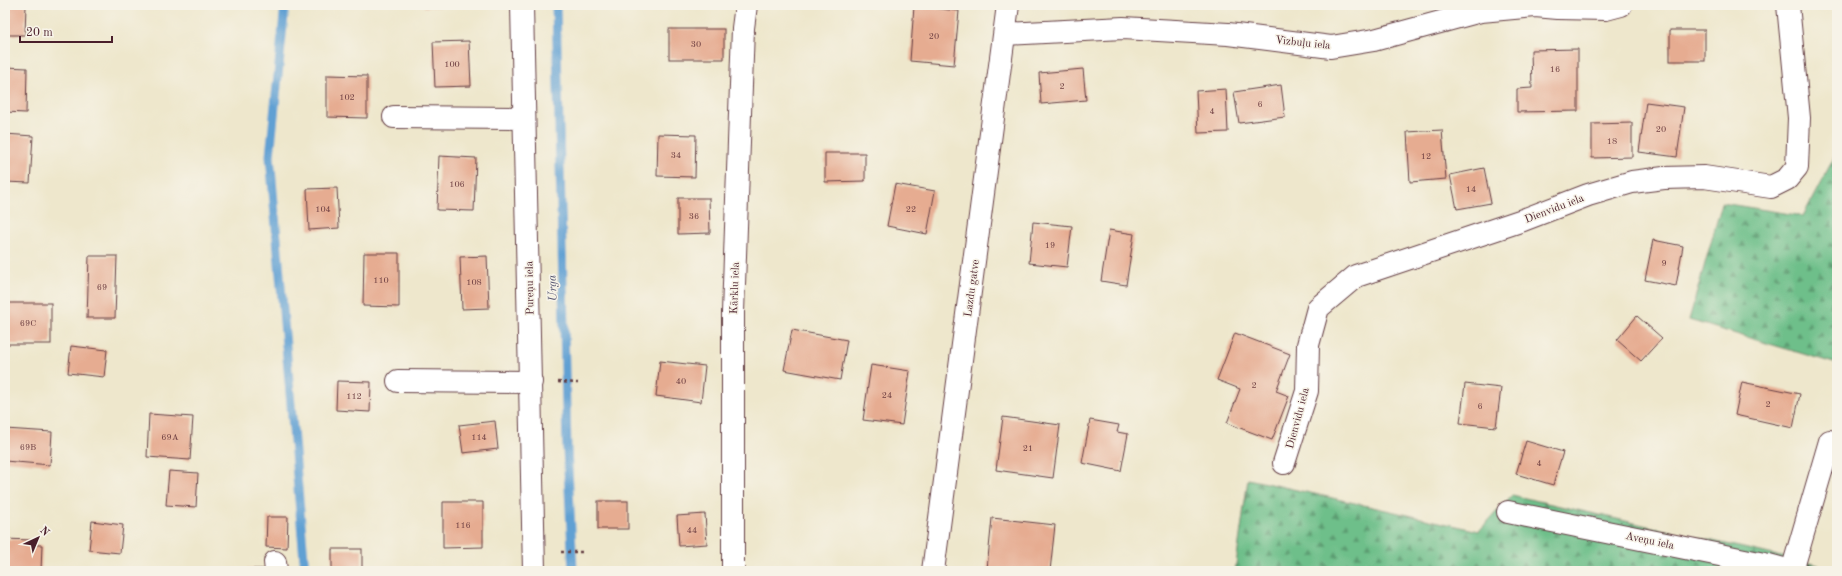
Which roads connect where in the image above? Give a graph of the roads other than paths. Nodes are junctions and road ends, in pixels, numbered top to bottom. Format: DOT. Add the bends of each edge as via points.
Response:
graph roads {
  1 [pos="522,5"];
  2 [pos="746,5"];
  3 [pos="1008,5"];
  4 [pos="1621,5"];
  5 [pos="1788,5"];
  6 [pos="1005,34"];
  7 [pos="394,117"];
  8 [pos="524,118"];
  9 [pos="398,381"];
  10 [pos="531,382"];
  11 [pos="1830,441"];
  12 [pos="1284,463"];
  13 [pos="1508,512"];
  14 [pos="534,571"];
  15 [pos="733,571"];
  16 [pos="933,571"];
  17 [pos="1792,571"];
  1 -- 8 [label="street, Pureņu iela"];
  2 -- 15 [label="street, Kārklu iela" via="743,28 733,313"];
  3 -- 6 [label="street, Lazdu gatve"];
  4 -- 6 [label="street, Vizbuļu iela" via="1606,9 1536,6 1481,12 1374,40 1331,46 1228,34 1123,28"];
  5 -- 12 [label="street, Dienvidu iela" via="1799,118 1797,167 1787,179 1771,187 1704,177 1632,182 1356,276 1318,308 1308,345 1307,391"];
  6 -- 16 [label="street, Lazdu gatve"];
  7 -- 8 [label="street"];
  8 -- 10 [label="street, Pureņu iela"];
  9 -- 10 [label="street"];
  10 -- 14 [label="street, Pureņu iela"];
  11 -- 17 [label="street"];
  13 -- 17 [label="street, Aveņu iela"];
}
